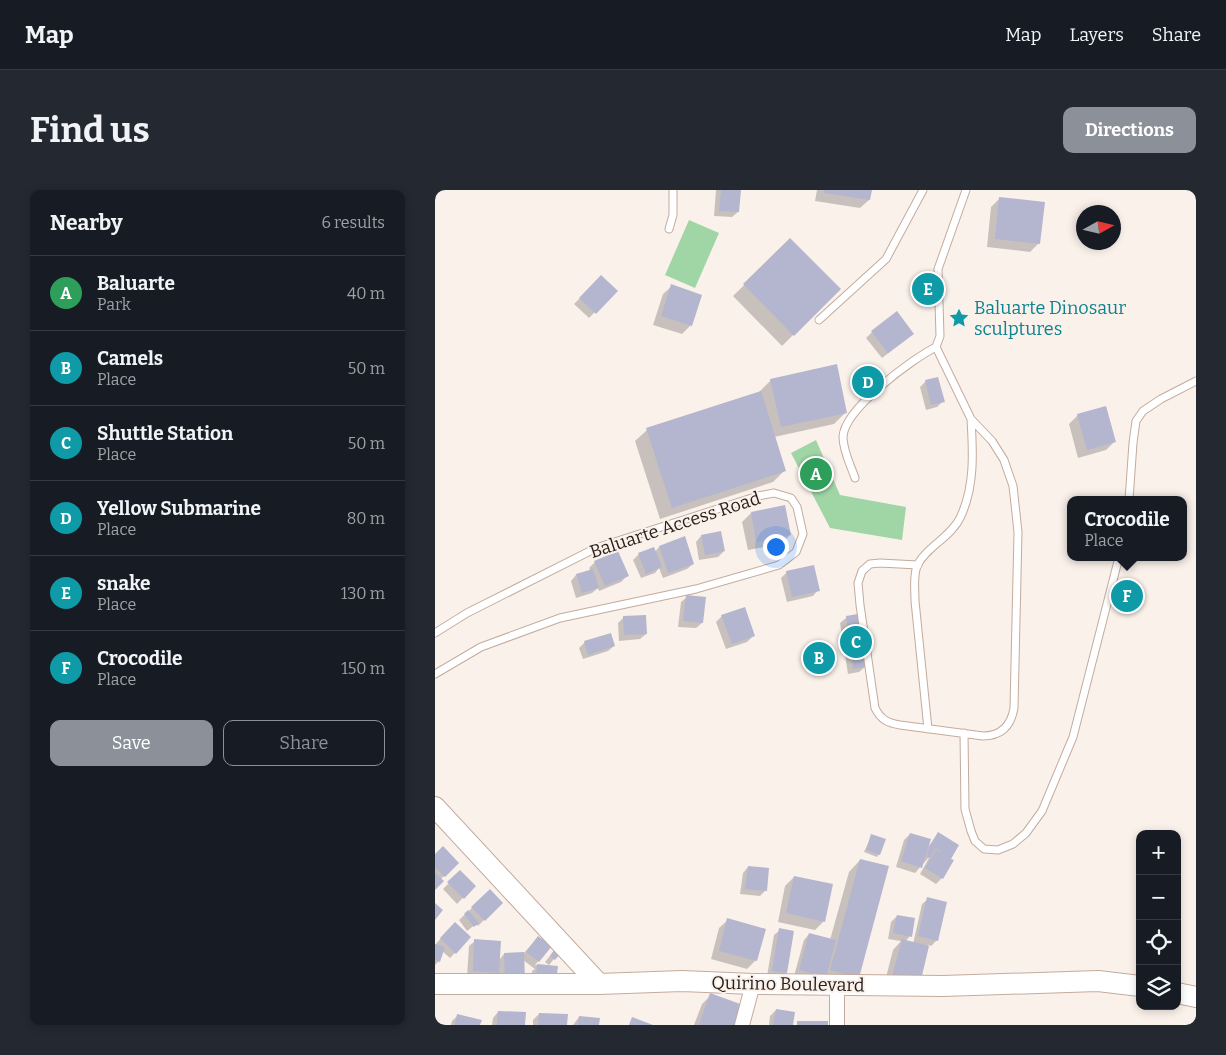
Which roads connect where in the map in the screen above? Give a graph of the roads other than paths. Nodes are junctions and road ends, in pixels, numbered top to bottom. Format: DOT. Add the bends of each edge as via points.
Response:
graph roads {
  1 [pos="673,190"];
  2 [pos="923,190"];
  3 [pos="966,190"];
  4 [pos="669,230"];
  5 [pos="819,320"];
  6 [pos="936,347"];
  7 [pos="1196,381"];
  8 [pos="971,419"];
  9 [pos="855,478"];
  10 [pos="1129,496"];
  11 [pos="1118,561"];
  12 [pos="918,565"];
  13 [pos="435,633"];
  14 [pos="435,674"];
  15 [pos="928,729"];
  16 [pos="964,733"];
  17 [pos="435,807"];
  18 [pos="435,984"];
  19 [pos="599,984"];
  20 [pos="753,984"];
  21 [pos="837,985"];
  22 [pos="1136,986"];
  23 [pos="1181,994"];
  24 [pos="1196,997"];
  25 [pos="742,1025"];
  26 [pos="837,1025"];
  1 -- 4 [label="lane"];
  2 -- 5 [label="lane" via="886,259"];
  3 -- 6 [label="lane" via="938,269 940,336"];
  6 -- 8 [label="lane"];
  6 -- 9 [label="lane" via="895,373 846,425 843,437"];
  7 -- 10 [label="lane" via="1161,399 1143,411 1136,421"];
  8 -- 12 [label="lane" via="972,472 968,499 959,520"];
  8 -- 16 [label="lane" via="992,441 1004,460 1013,486 1018,532 1012,719 1001,732 991,736"];
  11 -- 16 [label="lane" via="1073,737 1042,811 1026,833 1013,844 998,850 984,848 975,841 971,831 965,809"];
  12 -- 15 [label="lane" via="915,601"];
  12 -- 15 [label="lane" via="870,564 862,571 858,583 875,708 889,723"];
  13 -- 14 [label="lane, Baluarte Access Road" via="467,613 596,548 758,496 774,493 791,498 797,507 803,534 796,552 779,565 696,589 560,618 481,647"];
  15 -- 16 [label="lane"];
  17 -- 19 [label="main road"];
  18 -- 19 [label="main road, Quirino Boulevard"];
  19 -- 20 [label="main road, Quirino Boulevard" via="682,981"];
  20 -- 21 [label="main road, Quirino Boulevard"];
  20 -- 25 [label="street"];
  21 -- 22 [label="main road, Quirino Boulevard" via="943,986 1099,981"];
  21 -- 26 [label="street"];
  23 -- 24 [label="main road"];
}
